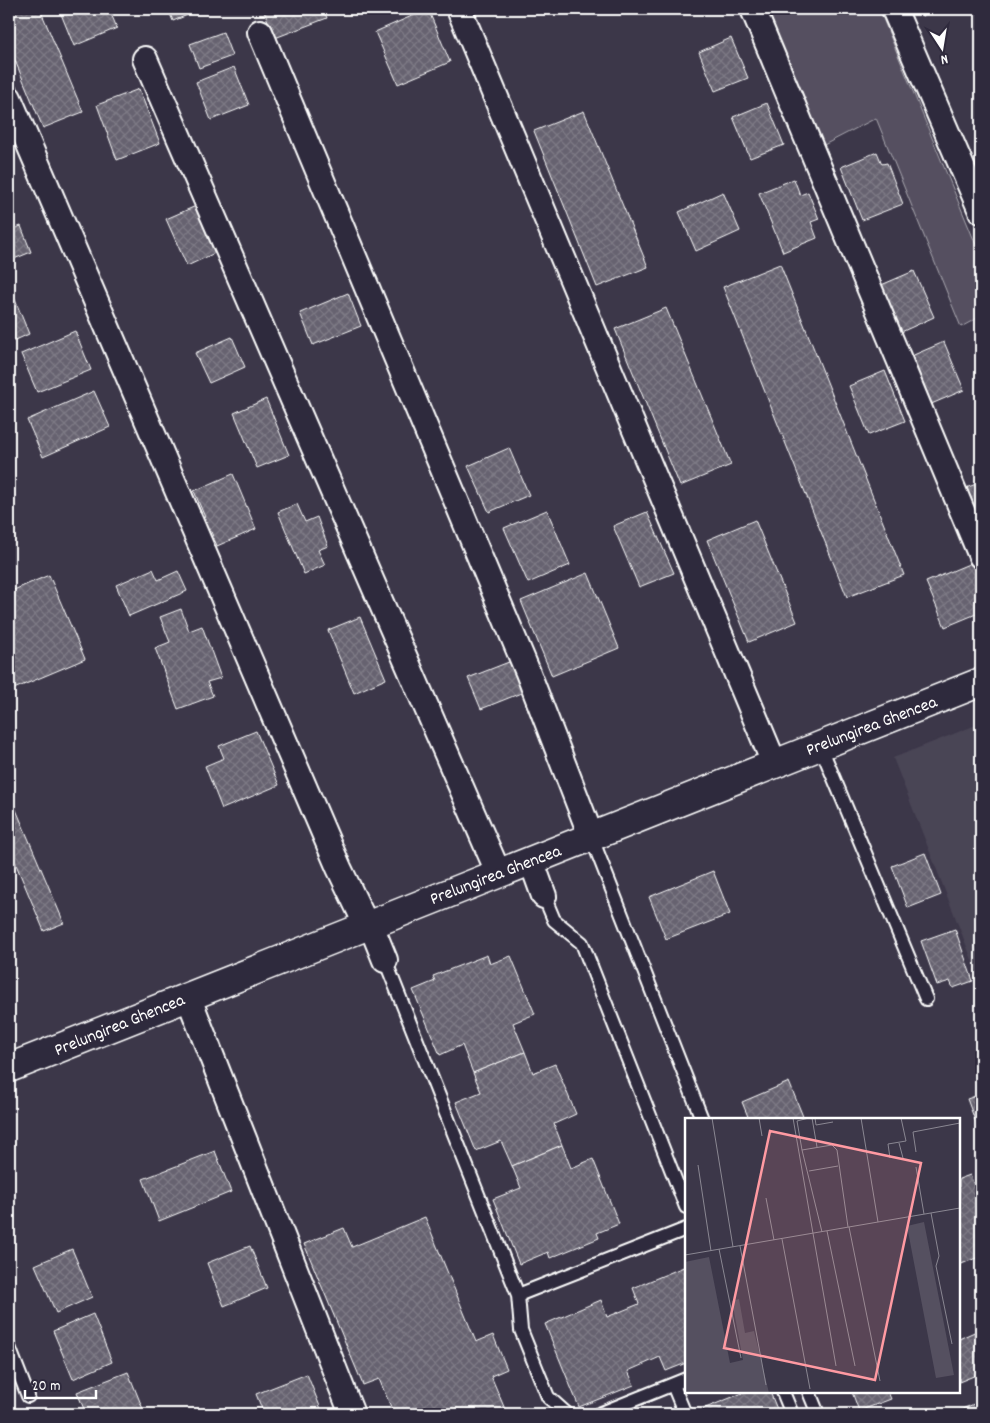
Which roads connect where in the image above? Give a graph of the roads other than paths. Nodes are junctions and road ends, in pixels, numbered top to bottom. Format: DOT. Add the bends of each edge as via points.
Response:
graph roads {
  1 [pos="459,9"];
  2 [pos="753,9"];
  3 [pos="894,9"];
  4 [pos="260,32"];
  5 [pos="145,59"];
  6 [pos="9,98"];
  7 [pos="981,211"];
  8 [pos="981,556"];
  9 [pos="981,682"];
  10 [pos="820,745"];
  11 [pos="774,763"];
  12 [pos="591,836"];
  13 [pos="531,860"];
  14 [pos="498,872"];
  15 [pos="544,896"];
  16 [pos="368,924"];
  17 [pos="384,960"];
  18 [pos="188,996"];
  19 [pos="926,1000"];
  20 [pos="9,1068"];
  21 [pos="702,1118"];
  22 [pos="685,1204"];
  23 [pos="685,1229"];
  24 [pos="518,1295"];
  25 [pos="9,1347"];
  26 [pos="685,1379"];
  27 [pos="673,1385"];
  28 [pos="783,1393"];
  29 [pos="809,1393"];
  30 [pos="28,1396"];
  31 [pos="352,1414"];
  32 [pos="567,1414"];
  33 [pos="599,1414"];
  34 [pos="685,1414"];
  35 [pos="792,1414"];
  36 [pos="818,1414"];
  1 -- 11 [label="street"];
  2 -- 8 [label="street"];
  3 -- 7 [label="street"];
  4 -- 12 [label="street" via="526,670"];
  5 -- 14 [label="street"];
  6 -- 16 [label="street" via="339,868"];
  9 -- 10 [label="main road, Prelungirea Ghencea"];
  10 -- 11 [label="main road, Prelungirea Ghencea"];
  10 -- 19 [label="lane"];
  11 -- 12 [label="main road, Prelungirea Ghencea"];
  12 -- 13 [label="main road, Prelungirea Ghencea"];
  12 -- 21 [label="lane"];
  13 -- 14 [label="main road, Prelungirea Ghencea"];
  13 -- 15 [label="street"];
  14 -- 16 [label="main road, Prelungirea Ghencea"];
  15 -- 22 [label="lane" via="554,920 582,943"];
  16 -- 17 [label="street"];
  16 -- 18 [label="main road, Prelungirea Ghencea"];
  17 -- 24 [label="lane"];
  18 -- 20 [label="main road, Prelungirea Ghencea"];
  18 -- 31 [label="street"];
  23 -- 24 [label="lane"];
  24 -- 32 [label="lane" via="521,1330 548,1397"];
  25 -- 30 [label="lane"];
  26 -- 27 [label="lane"];
  27 -- 33 [label="lane"];
  27 -- 34 [label="lane"];
  28 -- 35 [label="lane"];
  29 -- 36 [label="lane"];
}
